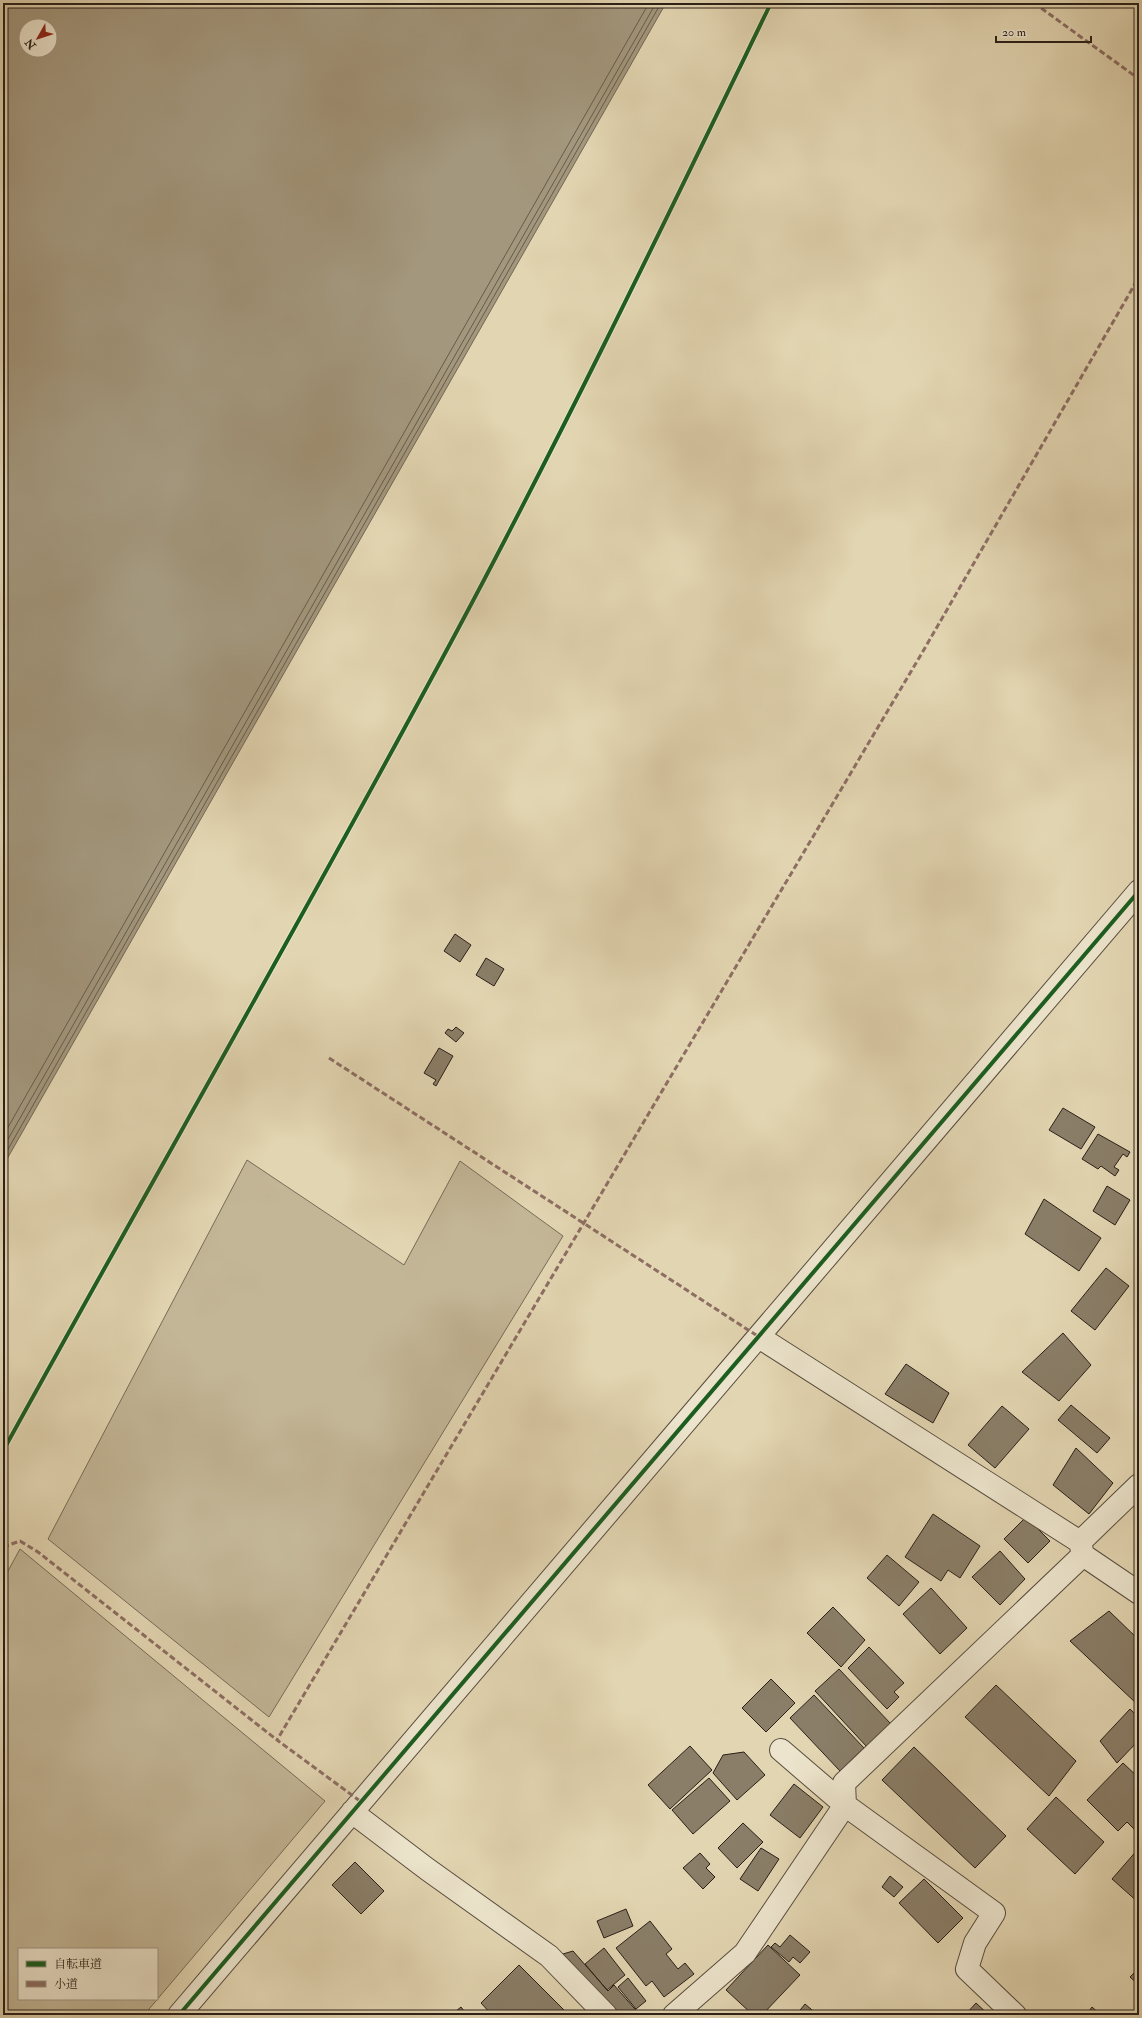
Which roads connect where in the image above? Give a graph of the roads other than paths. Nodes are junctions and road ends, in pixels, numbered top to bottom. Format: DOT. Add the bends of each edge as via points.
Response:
graph roads {
  1 [pos="1139,891"];
  2 [pos="759,1337"];
  3 [pos="1139,1485"];
  4 [pos="1081,1548"];
  5 [pos="1139,1594"];
  6 [pos="781,1750"];
  7 [pos="845,1805"];
  8 [pos="352,1812"];
  9 [pos="179,2015"];
  10 [pos="606,2015"];
  11 [pos="674,2015"];
  12 [pos="1015,2015"];
  1 -- 2 [label="street"];
  2 -- 4 [label="street"];
  2 -- 8 [label="street"];
  3 -- 4 [label="street"];
  4 -- 5 [label="street"];
  4 -- 7 [label="street" via="844,1783"];
  6 -- 7 [label="street"];
  7 -- 11 [label="street" via="745,1954"];
  7 -- 12 [label="street" via="994,1913 975,1943 968,1969"];
  8 -- 9 [label="street"];
  8 -- 10 [label="street" via="549,1956"];
}
